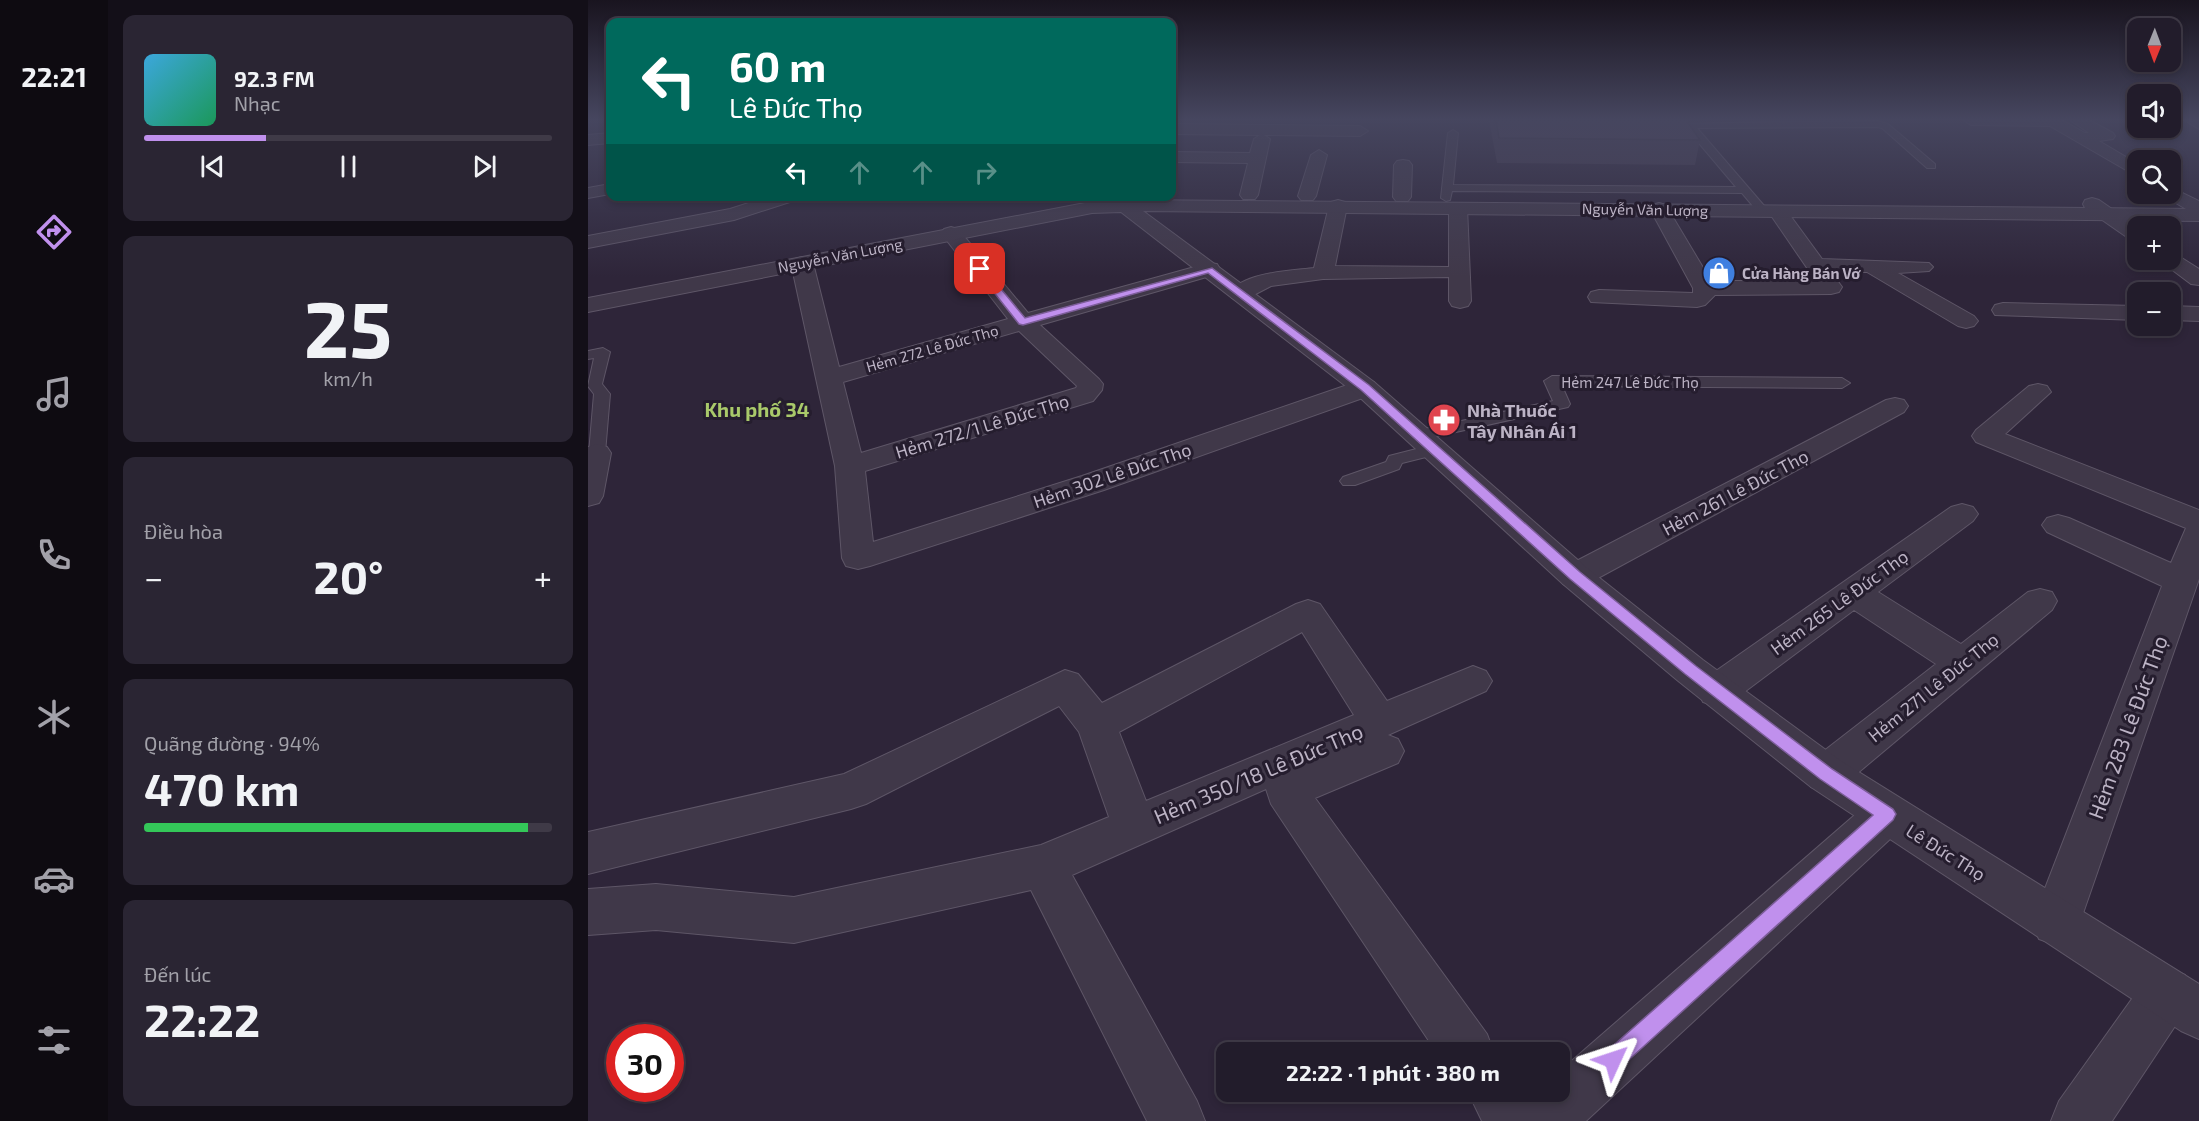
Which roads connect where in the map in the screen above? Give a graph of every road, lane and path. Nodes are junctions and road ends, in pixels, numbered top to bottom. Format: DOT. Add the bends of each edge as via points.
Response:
graph roads {
  1 [pos="1255,172"];
  2 [pos="1314,172"];
  3 [pos="1403,172"];
  4 [pos="1451,172"];
  5 [pos="1732,172"];
  6 [pos="606,190"];
  7 [pos="588,193"];
  8 [pos="1176,195"];
  9 [pos="1250,195"];
  10 [pos="1307,196"];
  11 [pos="1402,197"];
  12 [pos="2181,199"];
  13 [pos="1449,200"];
  14 [pos="774,201"];
  15 [pos="1118,201"];
  16 [pos="1759,203"];
  17 [pos="1338,206"];
  18 [pos="1659,209"];
  19 [pos="2099,209"];
  20 [pos="2197,209"];
  21 [pos="2127,228"];
  22 [pos="951,233"];
  23 [pos="588,242"];
  24 [pos="802,262"];
  25 [pos="1817,265"];
  26 [pos="1871,266"];
  27 [pos="1922,267"];
  28 [pos="2181,267"];
  29 [pos="1209,269"];
  30 [pos="1443,272"];
  31 [pos="1323,273"];
  32 [pos="2199,279"];
  33 [pos="1704,288"];
  34 [pos="1240,293"];
  35 [pos="1599,297"];
  36 [pos="1460,301"];
  37 [pos="588,305"];
  38 [pos="2003,310"];
  39 [pos="2127,313"];
  40 [pos="2181,314"];
  41 [pos="2199,314"];
  42 [pos="1966,321"];
  43 [pos="1023,322"];
  44 [pos="588,355"];
  45 [pos="828,378"];
  46 [pos="1842,383"];
  47 [pos="1365,388"];
  48 [pos="2038,393"];
  49 [pos="1895,406"];
  50 [pos="1428,442"];
  51 [pos="597,453"];
  52 [pos="850,466"];
  53 [pos="1349,481"];
  54 [pos="588,496"];
  55 [pos="1962,514"];
  56 [pos="2199,522"];
  57 [pos="2058,525"];
  58 [pos="2199,533"];
  59 [pos="1575,576"];
  60 [pos="2181,581"];
  61 [pos="1853,593"];
  62 [pos="2040,601"];
  63 [pos="1964,664"];
  64 [pos="1473,681"];
  65 [pos="1717,691"];
  66 [pos="1096,725"];
  67 [pos="1382,736"];
  68 [pos="1826,774"];
  69 [pos="1887,814"];
  70 [pos="1134,827"];
  71 [pos="588,853"];
  72 [pos="1043,866"];
  73 [pos="588,912"];
  74 [pos="2056,922"];
  75 [pos="2183,1003"];
  76 [pos="1460,1042"];
  77 [pos="1502,1102"];
  78 [pos="1177,1121"];
  79 [pos="1515,1121"];
  80 [pos="1545,1121"];
  81 [pos="2079,1121"];
  1 -- 9 [label="street"];
  2 -- 10 [label="street"];
  3 -- 11 [label="street"];
  4 -- 13 [label="lane"];
  5 -- 16 [label="lane"];
  6 -- 7 [label="street"];
  8 -- 9 [label="street, Nguyễn Văn Lượng"];
  9 -- 10 [label="street, Nguyễn Văn Lượng"];
  10 -- 11 [label="street, Nguyễn Văn Lượng"];
  11 -- 13 [label="street, Nguyễn Văn Lượng"];
  12 -- 20 [label="street"];
  13 -- 16 [label="street, Nguyễn Văn Lượng"];
  13 -- 17 [label="street, Nguyễn Văn Lượng"];
  13 -- 18 [label="street, Nguyễn Văn Lượng"];
  13 -- 36 [label="street"];
  14 -- 23 [label="street" via="734,214"];
  15 -- 17 [label="street, Nguyễn Văn Lượng" via="1160,205"];
  15 -- 22 [label="street, Nguyễn Văn Lượng"];
  15 -- 29 [label="street, Lê Đức Thọ"];
  16 -- 18 [label="street, Nguyễn Văn Lượng"];
  16 -- 19 [label="street, Nguyễn Văn Lượng"];
  16 -- 19 [label="street, Nguyễn Văn Lượng"];
  16 -- 25 [label="street"];
  17 -- 31 [label="street"];
  18 -- 33 [label="street"];
  19 -- 20 [label="street, Nguyễn Văn Lượng"];
  19 -- 21 [label="street"];
  22 -- 24 [label="street, Nguyễn Văn Lượng"];
  22 -- 43 [label="street"];
  24 -- 37 [label="street, Nguyễn Văn Lượng"];
  24 -- 45 [label="street"];
  25 -- 26 [label="street"];
  25 -- 33 [label="street" via="1831,287"];
  26 -- 27 [label="street"];
  26 -- 42 [label="street"];
  28 -- 32 [label="street"];
  29 -- 34 [label="street, Lê Đức Thọ"];
  29 -- 43 [label="street, Hẻm 272 Lê Đức Thọ"];
  30 -- 31 [label="street"];
  31 -- 34 [label="street" via="1266,280"];
  33 -- 35 [label="street" via="1704,295 1696,300"];
  34 -- 47 [label="street, Lê Đức Thọ"];
  38 -- 39 [label="street"];
  40 -- 41 [label="street"];
  43 -- 45 [label="street, Hẻm 272 Lê Đức Thọ"];
  43 -- 52 [label="street, Hẻm 272/1 Lê Đức Thọ" via="1090,384 1084,395"];
  44 -- 51 [label="lane" via="603,352 594,384 602,394"];
  45 -- 52 [label="street"];
  46 -- 50 [label="lane, Hẻm 247 Lê Đức Thọ" via="1552,381 1562,404"];
  47 -- 50 [label="street, Lê Đức Thọ"];
  47 -- 52 [label="street, Hẻm 302 Lê Đức Thọ" via="1093,483 858,558"];
  48 -- 56 [label="street" via="1986,436"];
  49 -- 59 [label="street, Hẻm 261 Lê Đức Thọ"];
  50 -- 53 [label="lane" via="1395,460 1393,465"];
  50 -- 59 [label="street, Lê Đức Thọ"];
  51 -- 54 [label="street"];
  55 -- 61 [label="street, Hẻm 265 Lê Đức Thọ"];
  57 -- 60 [label="street"];
  58 -- 60 [label="street, Hẻm 283 Lê Đức Thọ"];
  59 -- 65 [label="street, Lê Đức Thọ"];
  60 -- 74 [label="street, Hẻm 283 Lê Đức Thọ"];
  61 -- 63 [label="street"];
  61 -- 65 [label="street, Hẻm 265 Lê Đức Thọ"];
  62 -- 63 [label="street, Hẻm 271 Lê Đức Thọ"];
  63 -- 68 [label="street, Hẻm 271 Lê Đức Thọ"];
  64 -- 67 [label="street, Hẻm 350/18 Lê Đức Thọ"];
  65 -- 68 [label="street, Lê Đức Thọ"];
  66 -- 67 [label="street" via="1308,614"];
  66 -- 70 [label="street"];
  66 -- 71 [label="street" via="1065,685 851,791"];
  67 -- 70 [label="street, Hẻm 350/18 Lê Đức Thọ"];
  67 -- 76 [label="street" via="1287,791"];
  68 -- 69 [label="street, Lê Đức Thọ"];
  69 -- 74 [label="street, Lê Đức Thọ"];
  69 -- 80 [label="street"];
  70 -- 72 [label="street, Hẻm 350/18 Lê Đức Thọ"];
  72 -- 73 [label="street, Hẻm 350/18 Lê Đức Thọ" via="794,920 656,907"];
  72 -- 78 [label="street"];
  74 -- 75 [label="street, Lê Đức Thọ"];
  75 -- 81 [label="street"];
  77 -- 79 [label="street"];
}
